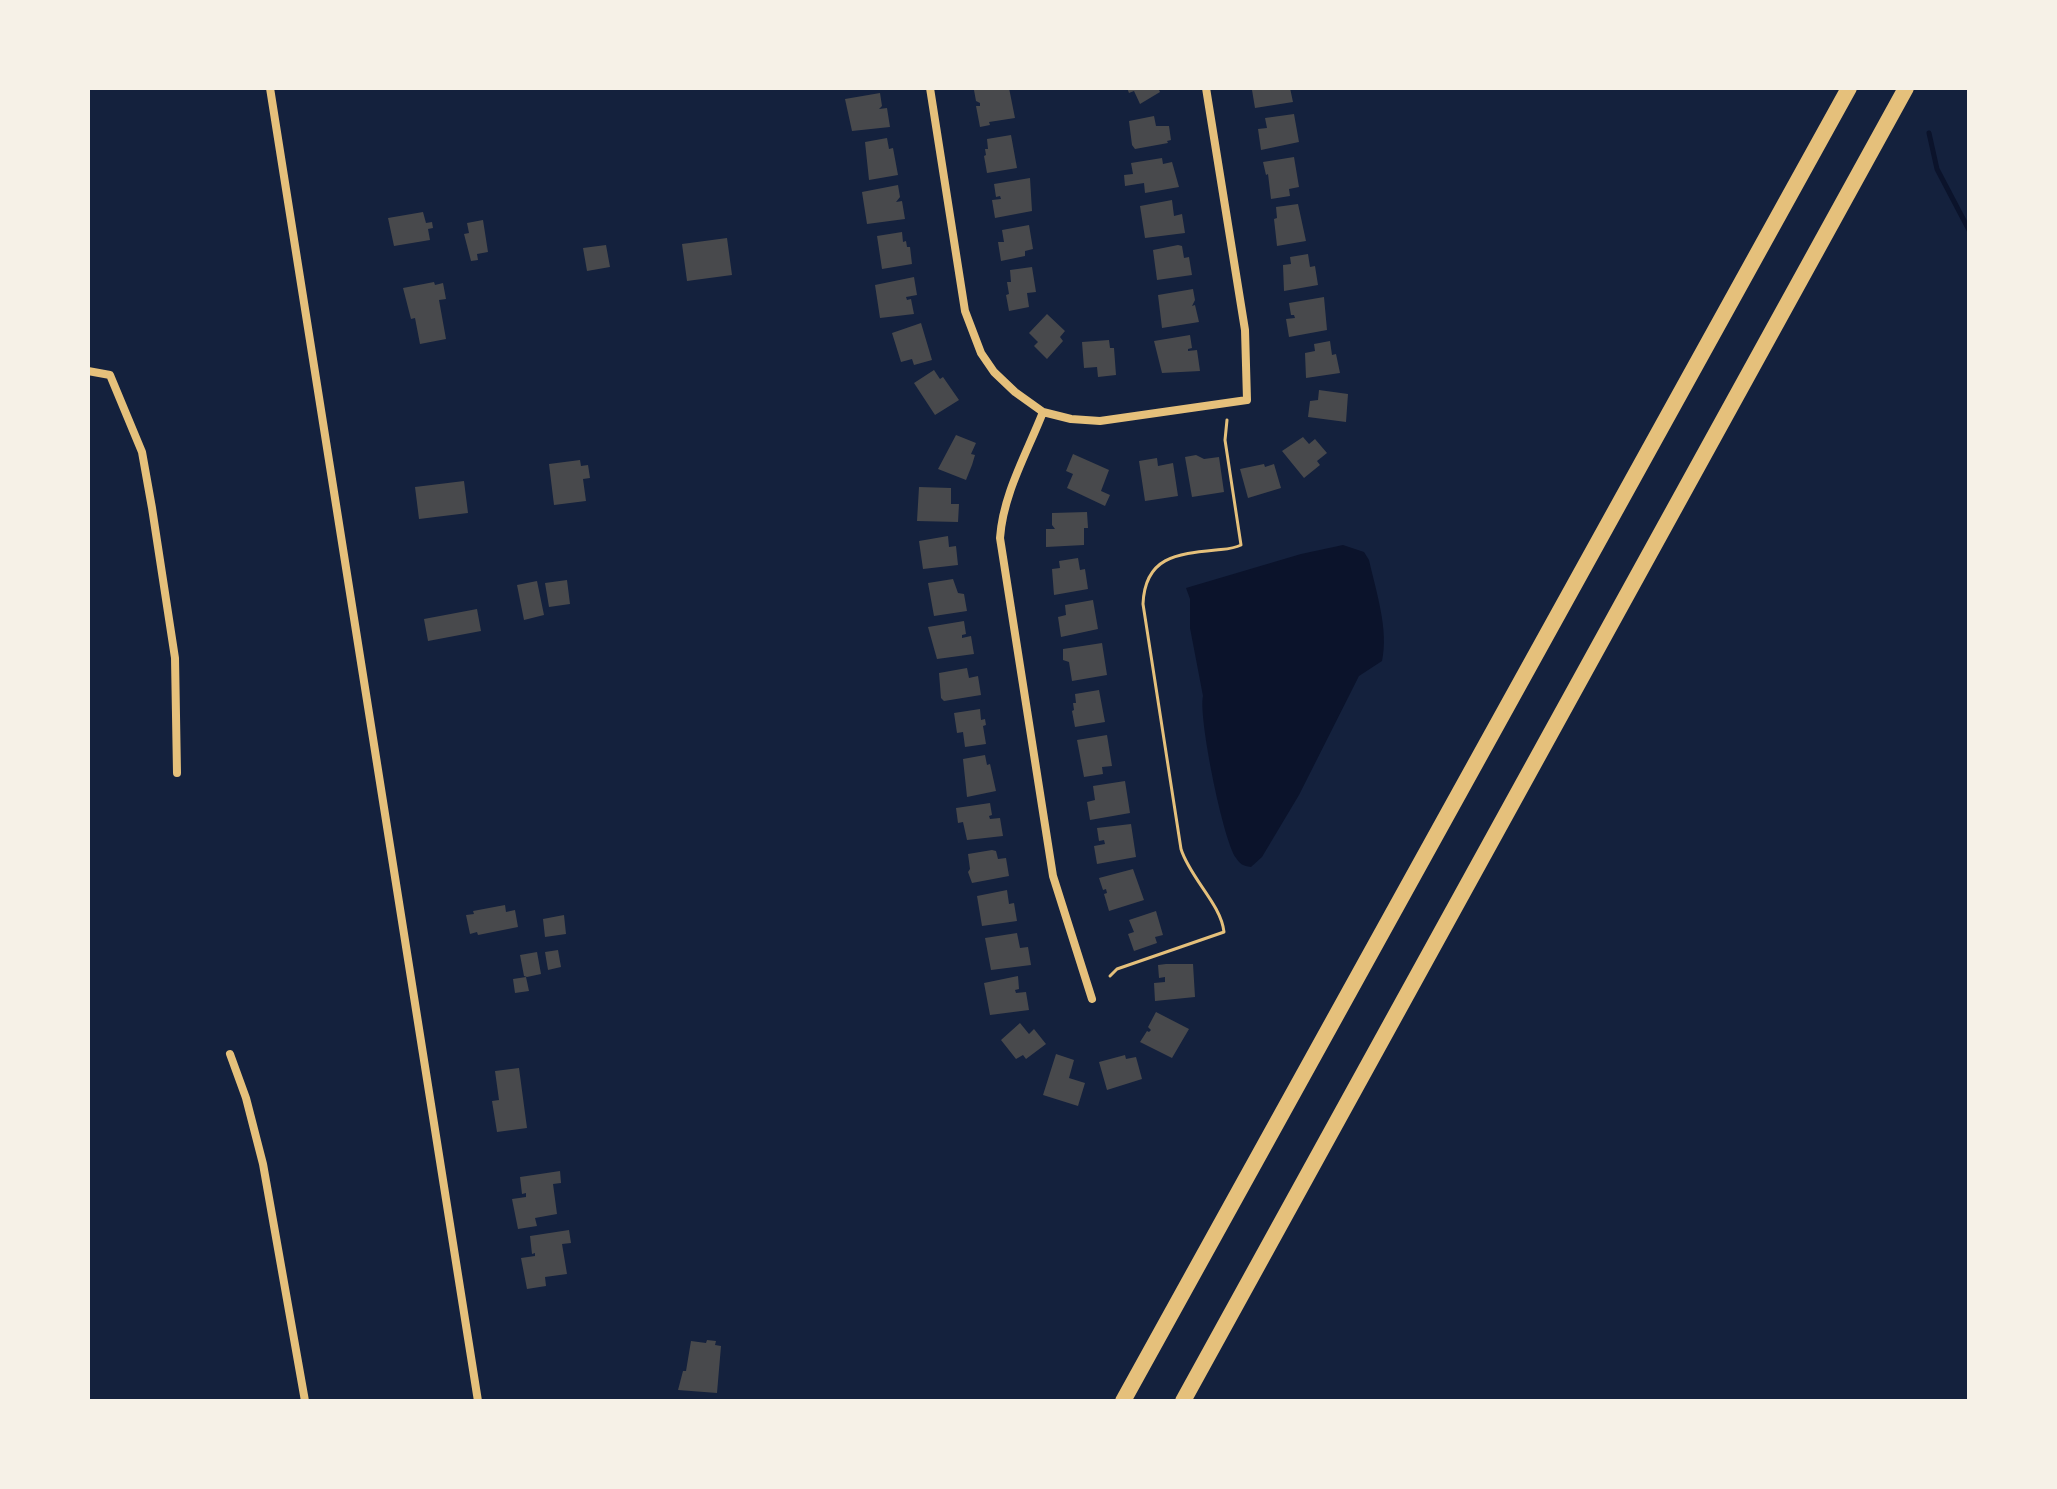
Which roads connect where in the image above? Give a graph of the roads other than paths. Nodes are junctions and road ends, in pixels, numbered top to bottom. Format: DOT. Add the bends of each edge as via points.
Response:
graph roads {
  1 [pos="270,88"];
  2 [pos="930,88"];
  3 [pos="1206,88"];
  4 [pos="1849,88"];
  5 [pos="1906,88"];
  6 [pos="88,371"];
  7 [pos="1043,412"];
  8 [pos="177,773"];
  9 [pos="1092,999"];
  10 [pos="230,1054"];
  11 [pos="305,1401"];
  12 [pos="478,1401"];
  13 [pos="1123,1401"];
  14 [pos="1183,1401"];
  1 -- 12 [label="street"];
  2 -- 7 [label="street" via="971,332 994,372"];
  3 -- 7 [label="street" via="1245,330 1247,400 1100,421"];
  4 -- 13 [label="highway"];
  5 -- 14 [label="highway"];
  6 -- 8 [label="street" via="110,375 142,452 175,658"];
  7 -- 9 [label="street" via="1009,498 1000,538 1053,876"];
  10 -- 11 [label="street" via="263,1164"];
}
